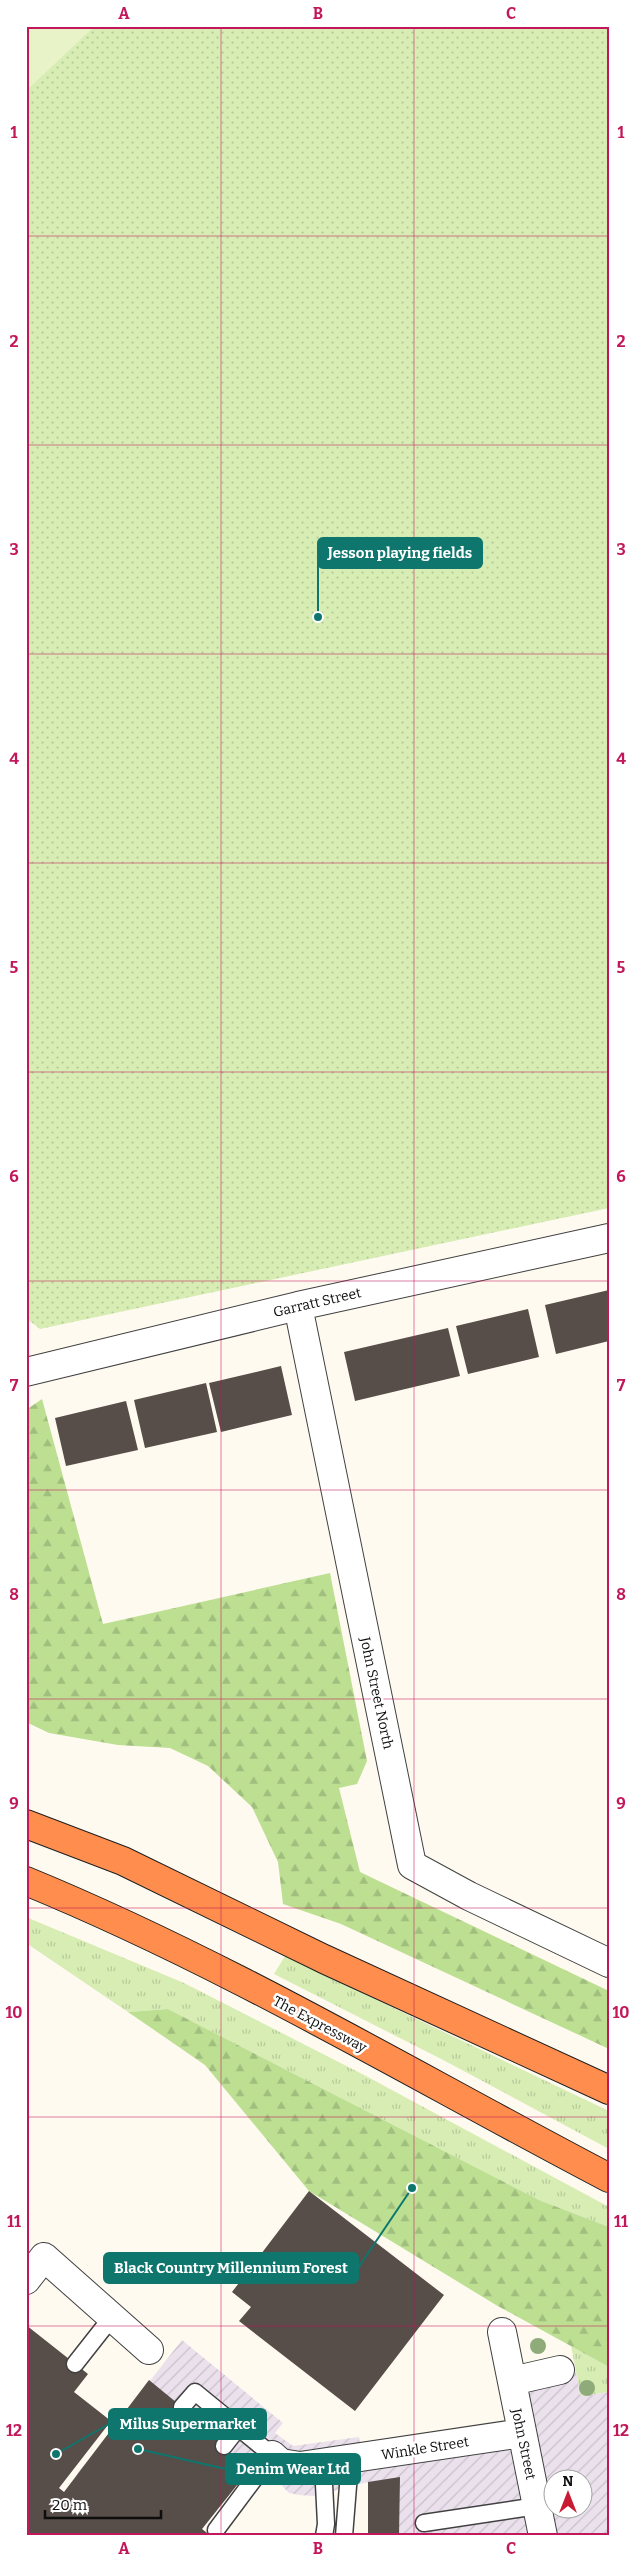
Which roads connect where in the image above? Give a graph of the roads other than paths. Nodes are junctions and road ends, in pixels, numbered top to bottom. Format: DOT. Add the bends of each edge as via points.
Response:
graph roads {
  1 [pos="609,1238"];
  2 [pos="298,1306"];
  3 [pos="26,1372"];
  4 [pos="26,1824"];
  5 [pos="26,1881"];
  6 [pos="609,1964"];
  7 [pos="609,2090"];
  8 [pos="609,2178"];
  9 [pos="26,2280"];
  10 [pos="112,2318"];
  11 [pos="502,2332"];
  12 [pos="149,2350"];
  13 [pos="76,2364"];
  14 [pos="560,2370"];
  15 [pos="512,2381"];
  16 [pos="182,2407"];
  17 [pos="238,2428"];
  18 [pos="522,2433"];
  19 [pos="224,2446"];
  20 [pos="272,2456"];
  21 [pos="350,2461"];
  22 [pos="323,2464"];
  23 [pos="537,2506"];
  24 [pos="424,2522"];
  25 [pos="216,2530"];
  26 [pos="324,2536"];
  27 [pos="344,2536"];
  28 [pos="543,2536"];
  1 -- 2 [label="street, Garratt Street"];
  2 -- 3 [label="street, Garratt Street"];
  2 -- 6 [label="street, John Street North" via="412,1866"];
  4 -- 7 [label="highway" via="123,1861 324,1959"];
  5 -- 8 [label="highway, The Expressway" via="202,1962"];
  9 -- 10 [label="street" via="44,2257"];
  10 -- 12 [label="street"];
  10 -- 13 [label="lane"];
  11 -- 15 [label="street, John Street"];
  14 -- 15 [label="street"];
  15 -- 18 [label="street, John Street"];
  16 -- 17 [label="lane" via="195,2392"];
  17 -- 19 [label="lane"];
  17 -- 20 [label="lane"];
  18 -- 21 [label="street, Winkle Street"];
  18 -- 23 [label="street, John Street"];
  20 -- 22 [label="street, Winkle Street" via="281,2462 300,2466"];
  20 -- 25 [label="lane"];
  21 -- 22 [label="street, Winkle Street"];
  21 -- 27 [label="lane"];
  22 -- 26 [label="lane"];
  23 -- 24 [label="lane"];
  23 -- 28 [label="street, John Street"];
}
